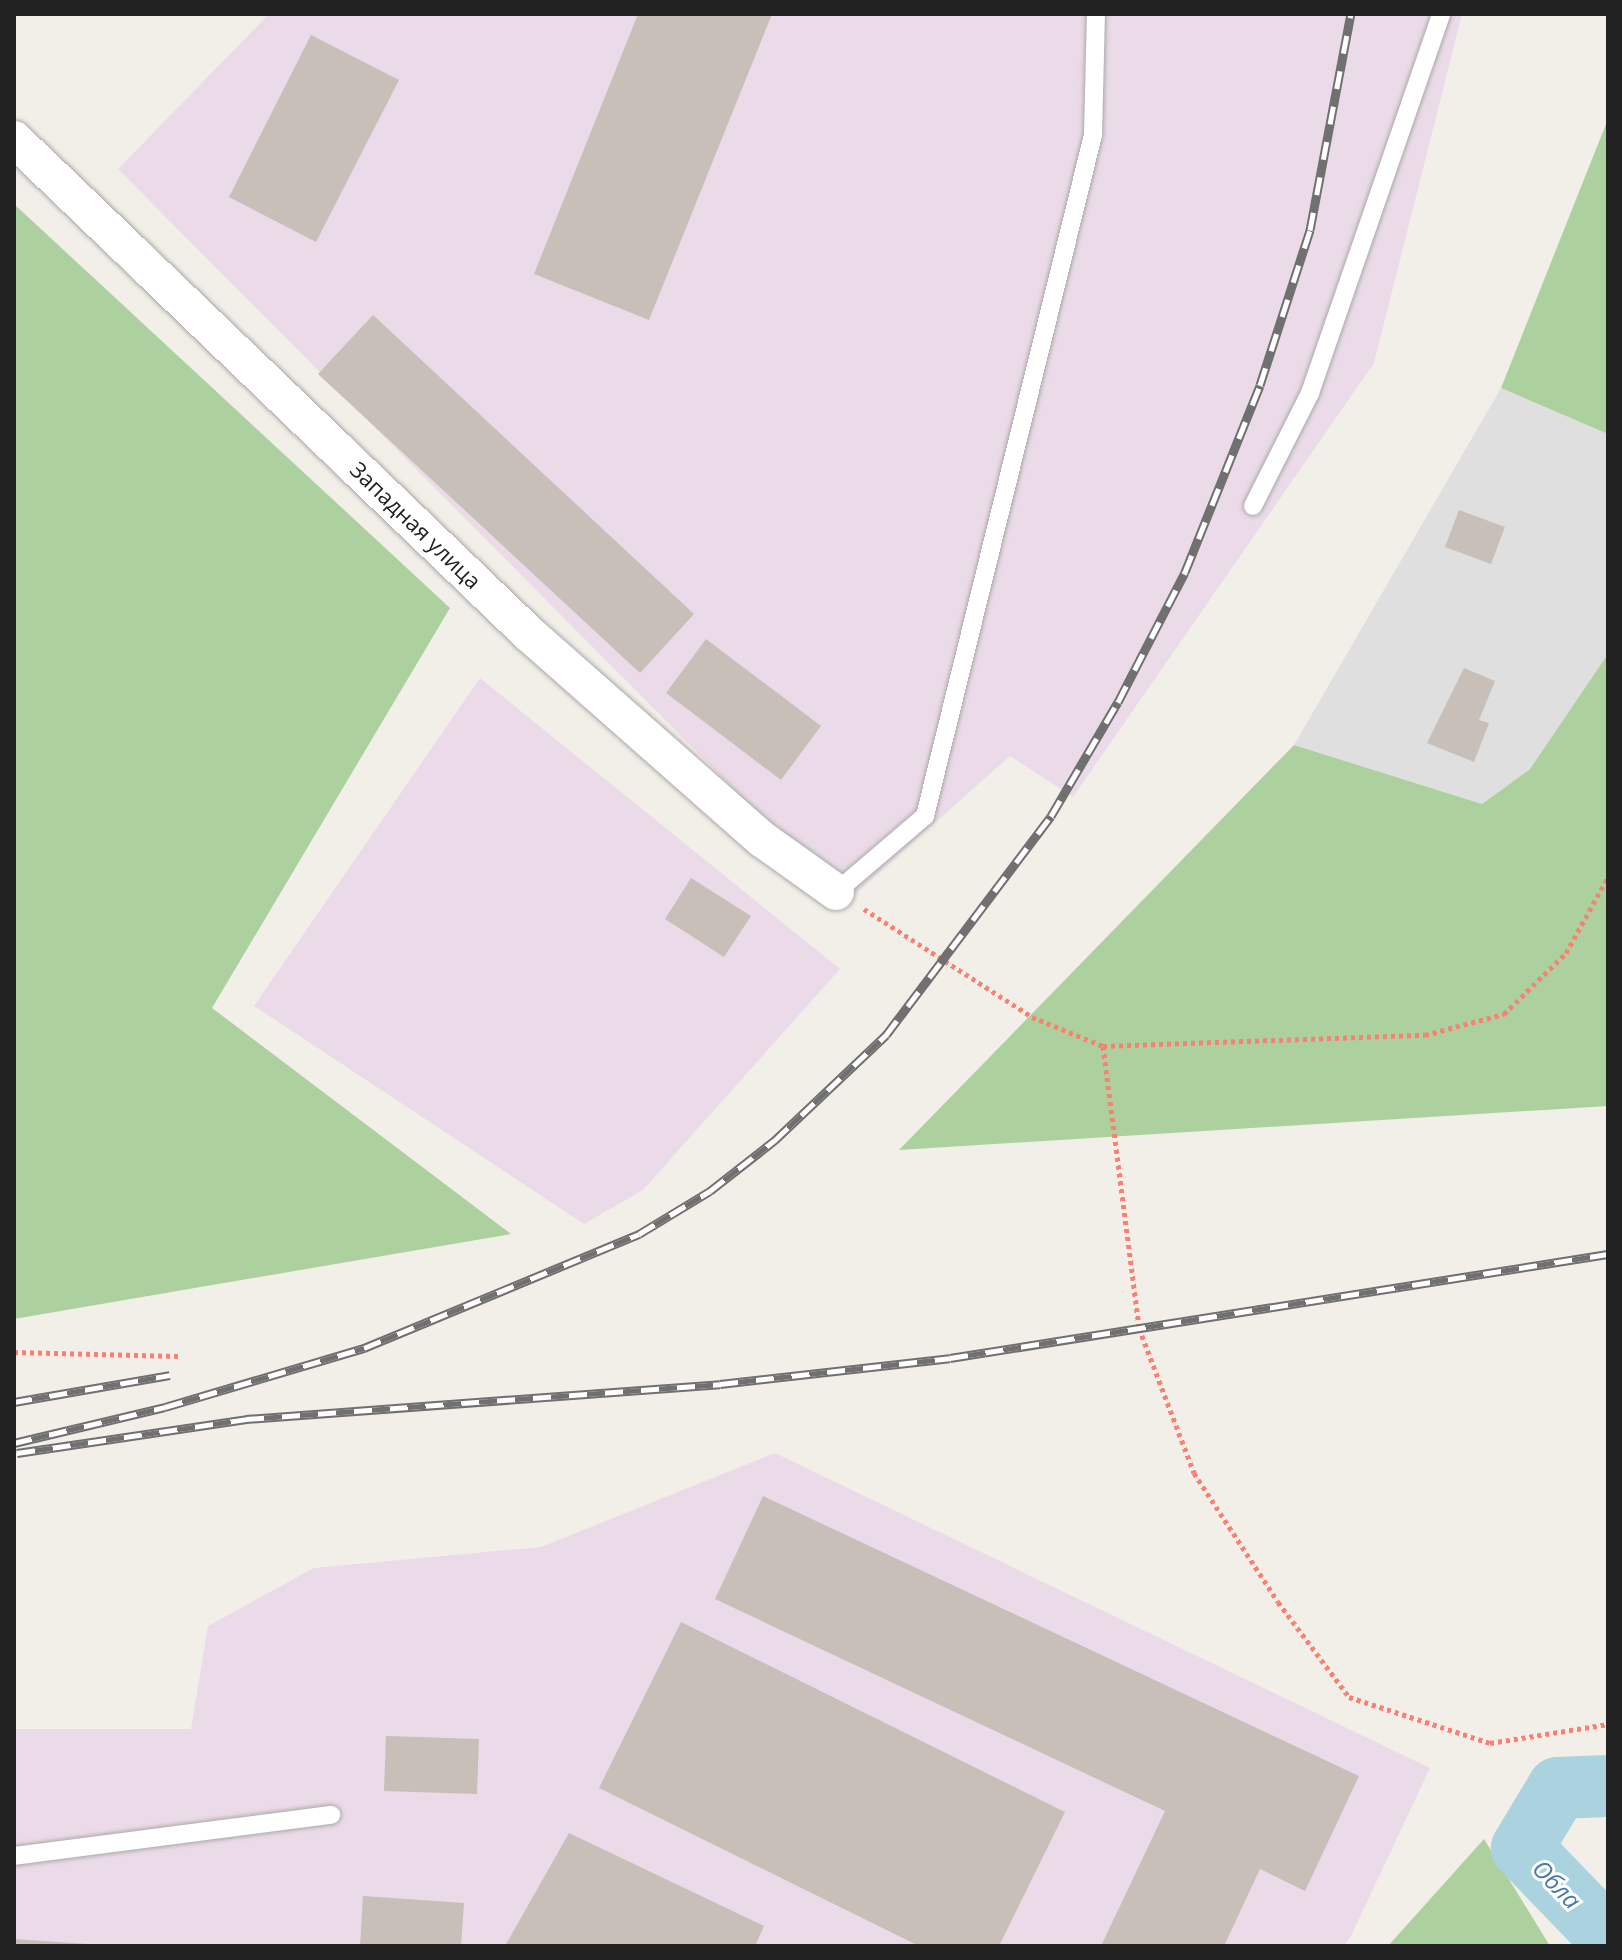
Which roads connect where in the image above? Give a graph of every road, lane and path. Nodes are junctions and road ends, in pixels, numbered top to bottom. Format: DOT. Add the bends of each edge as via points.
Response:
graph roads {
  1 [pos="1096,14"];
  2 [pos="1441,14"];
  3 [pos="14,139"];
  4 [pos="1253,506"];
  5 [pos="1608,877"];
  6 [pos="836,892"];
  7 [pos="1103,1046"];
  8 [pos="14,1352"];
  9 [pos="178,1356"];
  10 [pos="1608,1724"];
  11 [pos="331,1815"];
  12 [pos="14,1856"];
  1 -- 6 [label="lane" via="1093,135 925,816"];
  2 -- 4 [label="lane" via="1310,393"];
  3 -- 6 [label="street, Западная улица" via="528,633 762,839"];
  5 -- 7 [label="path" via="1566,953 1504,1014 1425,1035"];
  6 -- 7 [label="path" via="1032,1017"];
  7 -- 10 [label="path" via="1139,1328 1194,1473 1278,1602 1349,1697 1490,1743"];
  8 -- 9 [label="path"];
  11 -- 12 [label="lane"];
}
